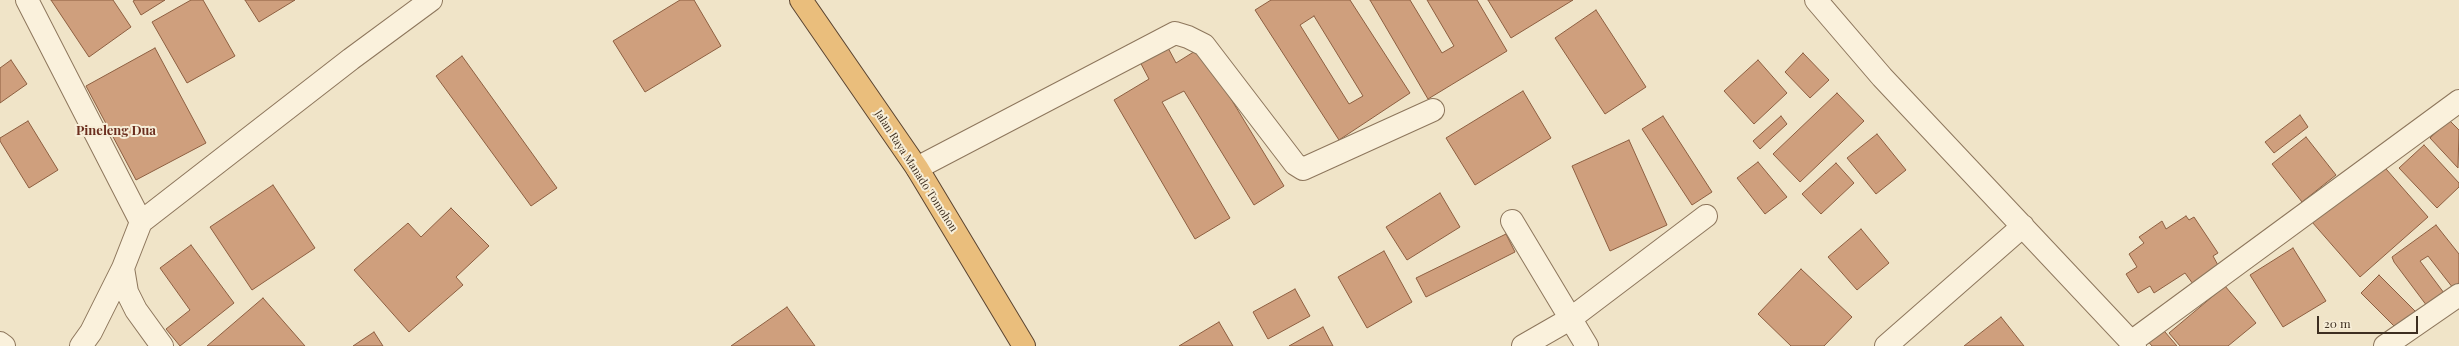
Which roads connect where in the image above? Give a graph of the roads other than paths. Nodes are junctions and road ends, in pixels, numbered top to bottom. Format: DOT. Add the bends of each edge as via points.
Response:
graph roads {
  1 [pos="27,0"];
  2 [pos="431,0"];
  3 [pos="801,0"];
  4 [pos="1816,0"];
  5 [pos="2459,101"];
  6 [pos="1433,110"];
  7 [pos="917,168"];
  8 [pos="1706,216"];
  9 [pos="1512,221"];
  10 [pos="141,222"];
  11 [pos="2023,226"];
  12 [pos="123,268"];
  13 [pos="2459,295"];
  14 [pos="1570,319"];
  15 [pos="0,343"];
  16 [pos="2133,344"];
  17 [pos="4,346"];
  18 [pos="81,346"];
  19 [pos="162,346"];
  20 [pos="1024,346"];
  21 [pos="1523,346"];
  22 [pos="1587,346"];
  23 [pos="1886,346"];
  24 [pos="2385,346"];
  1 -- 10 [label="street"];
  2 -- 10 [label="street"];
  3 -- 7 [label="highway, Jalan Raya Manado Tomohon"];
  4 -- 11 [label="street" via="1882,77"];
  5 -- 16 [label="street"];
  6 -- 7 [label="street" via="1303,169 1295,164 1204,45 1188,36 1175,33"];
  7 -- 20 [label="highway, Jalan Raya Manado Tomohon"];
  8 -- 14 [label="street"];
  9 -- 14 [label="street"];
  10 -- 12 [label="street"];
  11 -- 16 [label="street"];
  11 -- 23 [label="street"];
  12 -- 18 [label="street"];
  12 -- 19 [label="street" via="127,292"];
  13 -- 24 [label="street"];
  14 -- 21 [label="street"];
  14 -- 22 [label="street"];
  15 -- 17 [label="street"];
}
